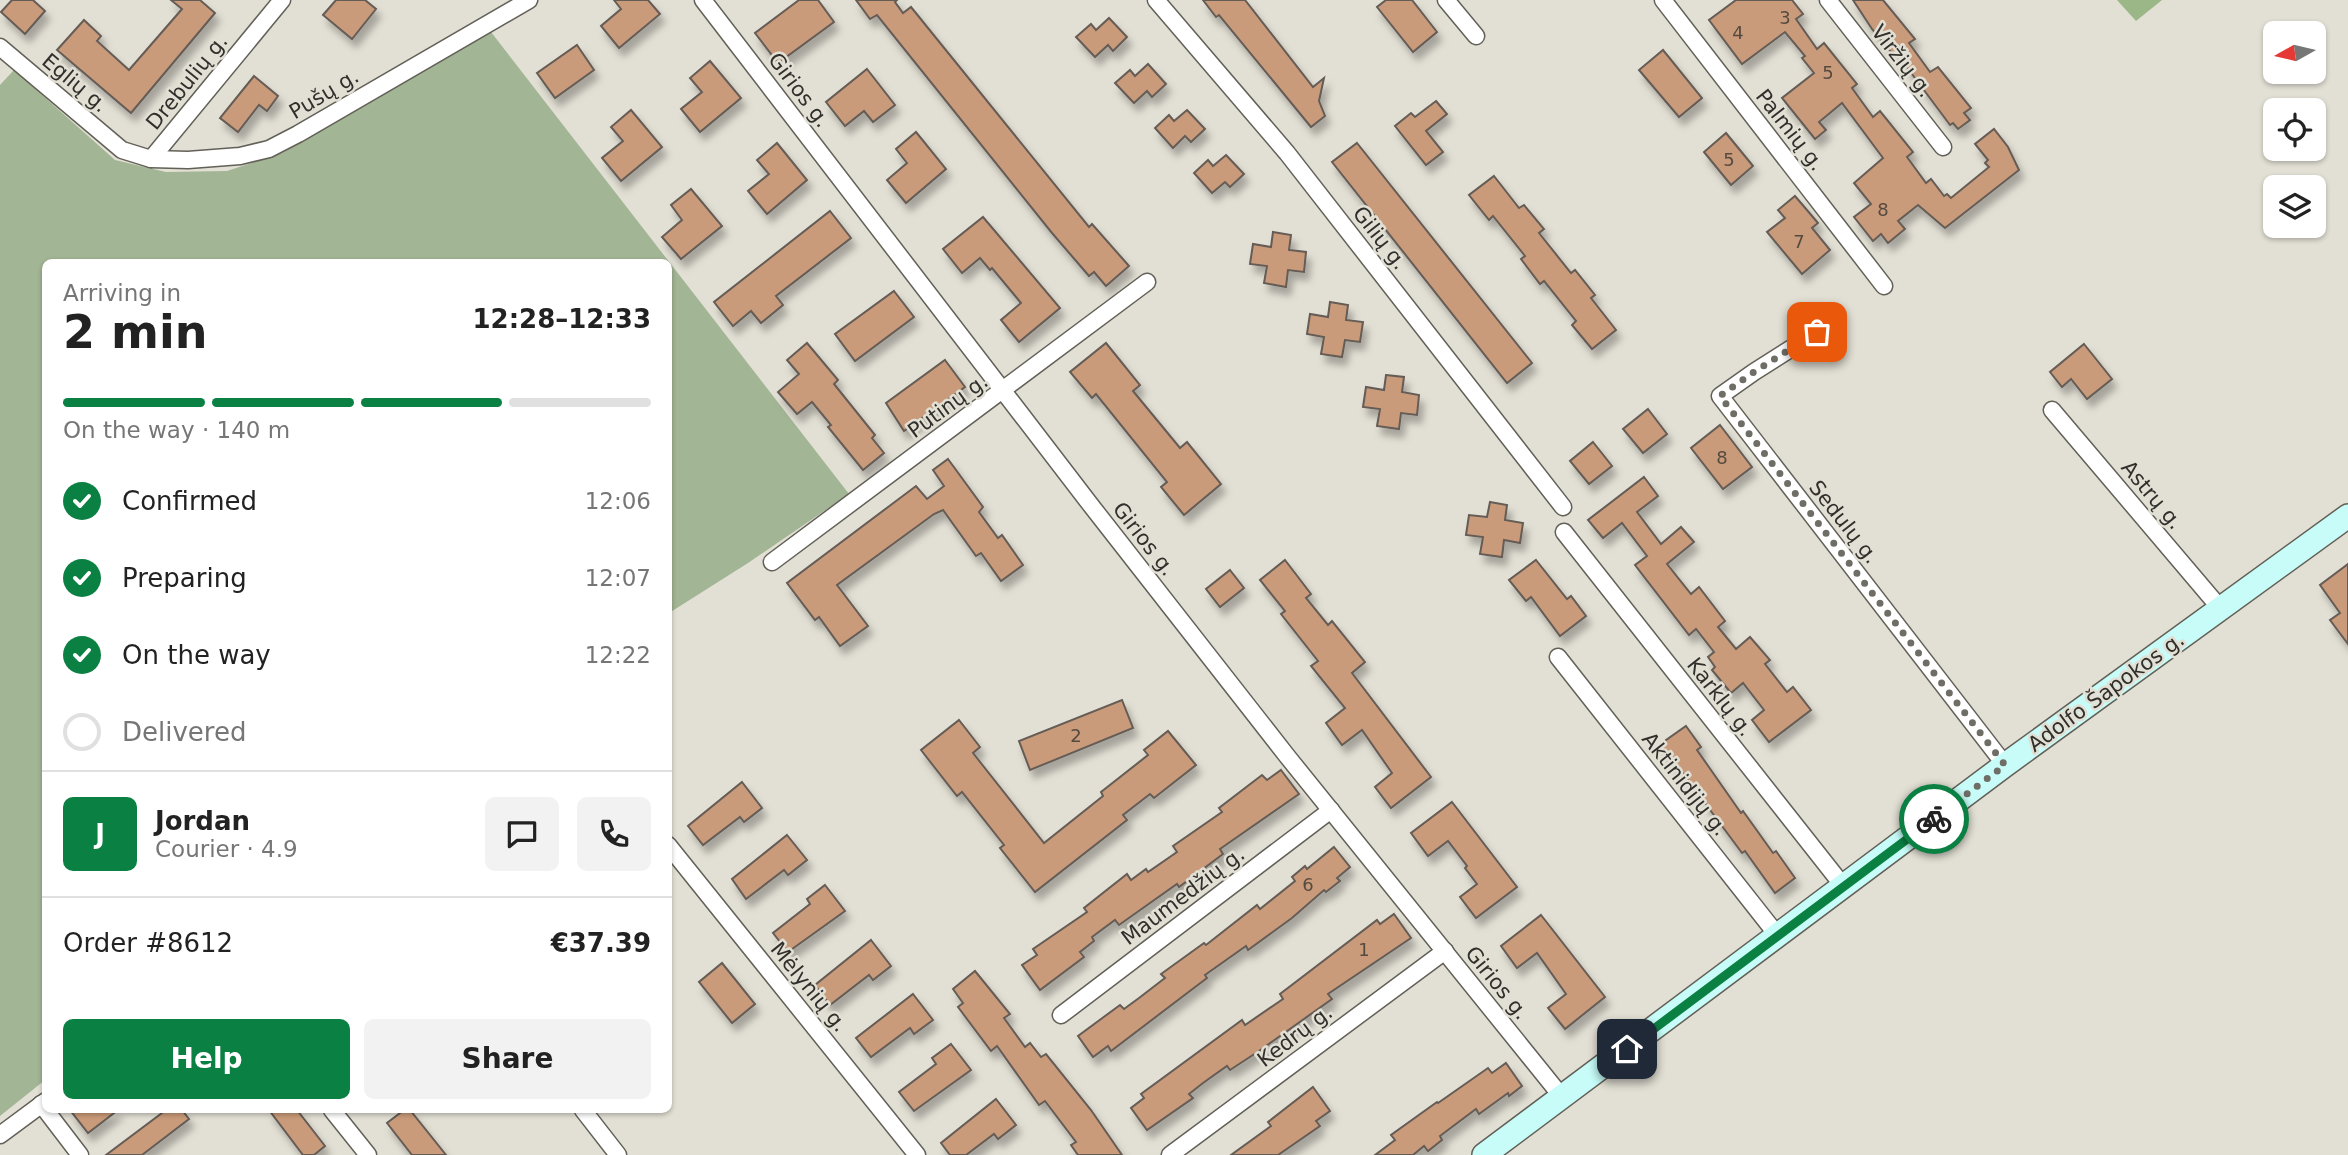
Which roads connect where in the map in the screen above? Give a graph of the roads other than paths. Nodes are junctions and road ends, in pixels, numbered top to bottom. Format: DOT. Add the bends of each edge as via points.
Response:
graph roads {
  1 [pos="282,0"];
  2 [pos="529,0"];
  3 [pos="703,0"];
  4 [pos="1156,0"];
  5 [pos="1446,0"];
  6 [pos="1663,0"];
  7 [pos="1828,0"];
  8 [pos="1476,36"];
  9 [pos="0,47"];
  10 [pos="1943,147"];
  11 [pos="122,150"];
  12 [pos="151,159"];
  13 [pos="1147,282"];
  14 [pos="1884,286"];
  15 [pos="1817,332"];
  16 [pos="1002,392"];
  17 [pos="2052,410"];
  18 [pos="1563,507"];
  19 [pos="2348,516"];
  20 [pos="1564,532"];
  21 [pos="772,562"];
  22 [pos="2220,608"];
  23 [pos="1558,657"];
  24 [pos="2005,765"];
  25 [pos="1331,810"];
  26 [pos="672,850"];
  27 [pos="1844,887"];
  28 [pos="1778,936"];
  29 [pos="1445,951"];
  30 [pos="1061,1015"];
  31 [pos="1562,1097"];
  32 [pos="42,1104"];
  33 [pos="50,1113"];
  34 [pos="334,1113"];
  35 [pos="585,1113"];
  36 [pos="0,1135"];
  37 [pos="80,1155"];
  38 [pos="368,1155"];
  39 [pos="618,1155"];
  40 [pos="917,1155"];
  41 [pos="1170,1155"];
  42 [pos="1484,1155"];
  1 -- 12 [label="street, Drebulių g."];
  2 -- 12 [label="street, Pušų g." via="269,149 240,156"];
  3 -- 16 [label="street, Girios g."];
  4 -- 18 [label="street, Gilių g." via="1287,153"];
  5 -- 8 [label="street"];
  6 -- 14 [label="street, Palmių g."];
  7 -- 10 [label="street, Viržių g."];
  9 -- 11 [label="street, Eglių g."];
  11 -- 12 [label="street, Pušų g."];
  13 -- 16 [label="street, Putinų g."];
  15 -- 24 [label="street, Sedulų g." via="1720,396"];
  16 -- 21 [label="street, Putinų g."];
  16 -- 25 [label="street, Girios g."];
  17 -- 22 [label="street, Astrų g."];
  19 -- 22 [label="street, Adolfo Šapokos g."];
  20 -- 27 [label="street, Karklų g."];
  22 -- 24 [label="street, Adolfo Šapokos g."];
  23 -- 28 [label="street, Aktinidijų g."];
  24 -- 27 [label="street, Adolfo Šapokos g."];
  25 -- 29 [label="street, Girios g."];
  25 -- 30 [label="street, Maumedžių g."];
  26 -- 40 [label="street, Mėlynių g."];
  27 -- 28 [label="street, Adolfo Šapokos g."];
  28 -- 31 [label="street, Adolfo Šapokos g."];
  29 -- 31 [label="street, Girios g."];
  29 -- 41 [label="street, Kedrų g."];
  31 -- 42 [label="street, Adolfo Šapokos g."];
  32 -- 36 [label="street"];
  33 -- 37 [label="street"];
  34 -- 38 [label="street"];
  35 -- 39 [label="street"];
}
